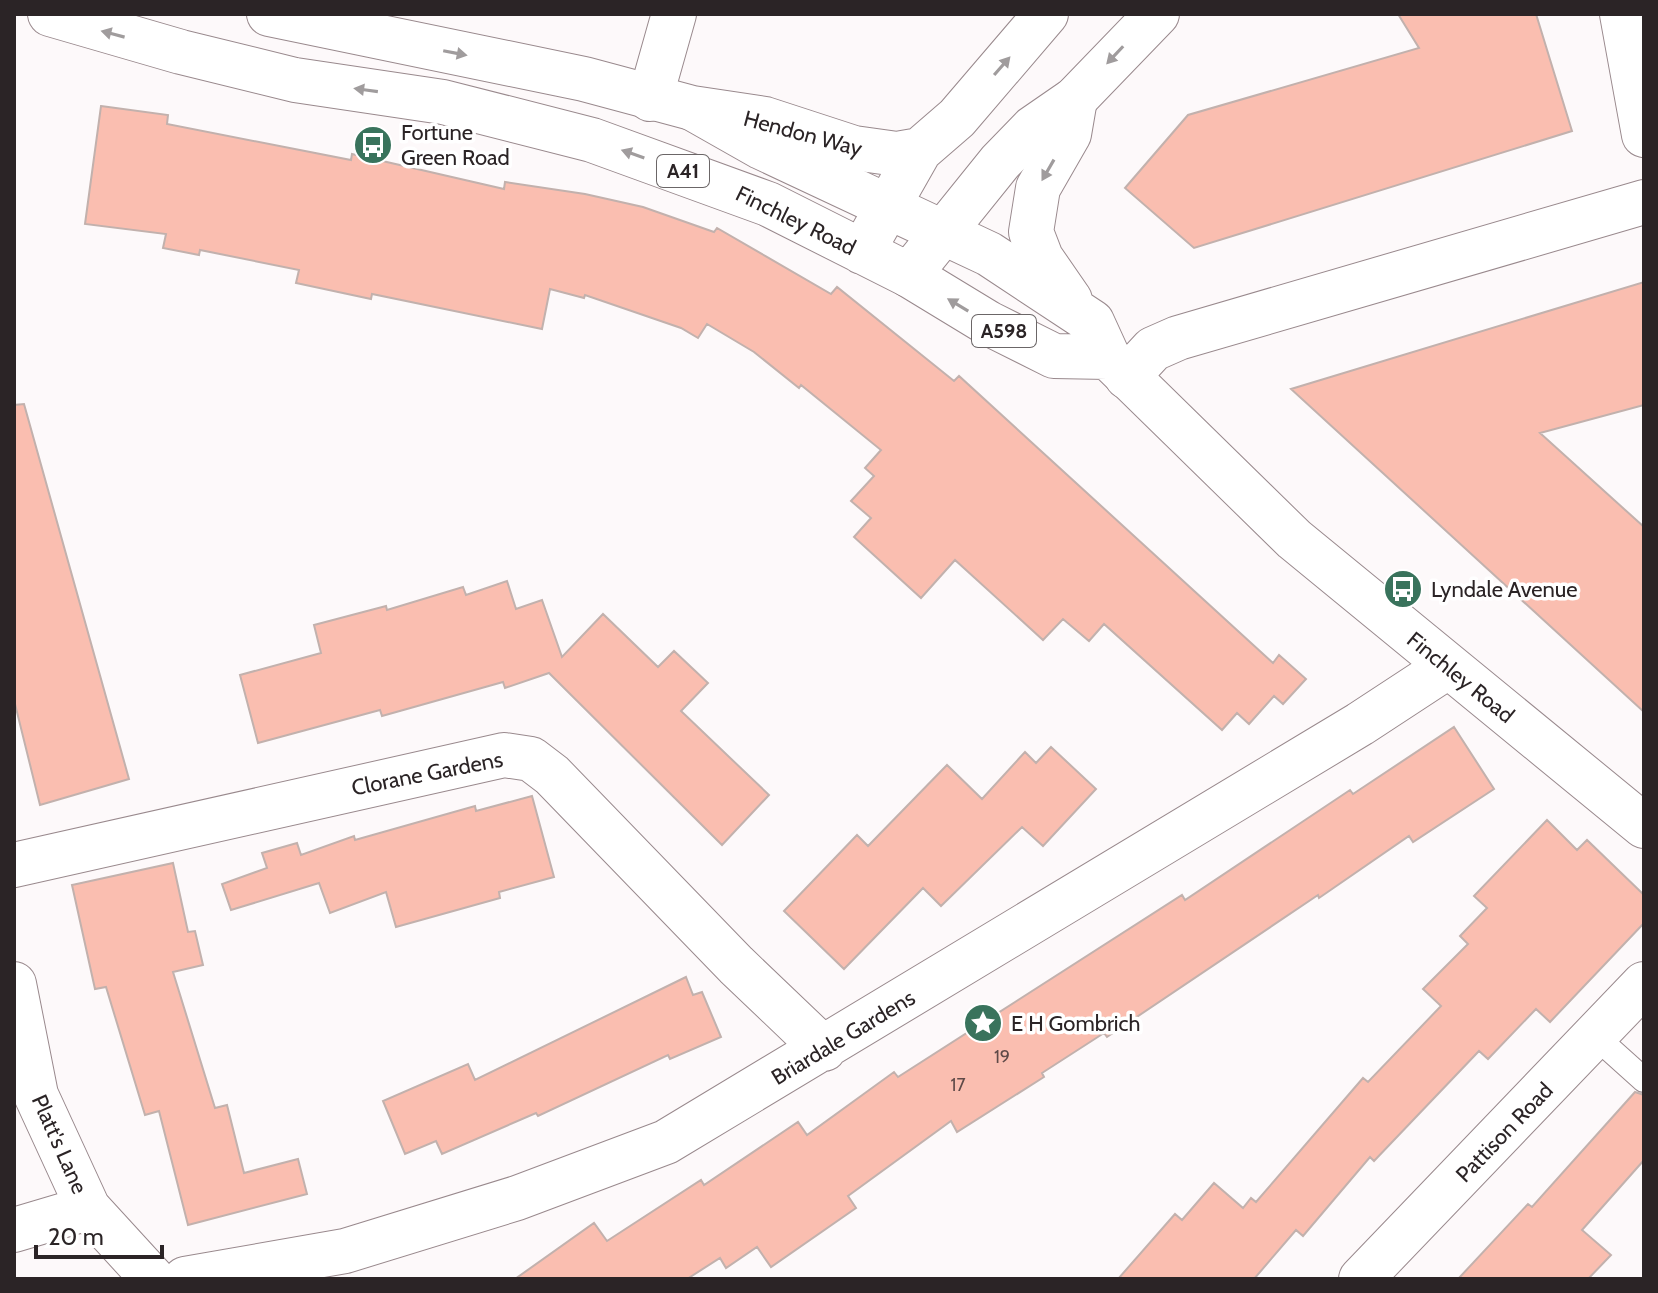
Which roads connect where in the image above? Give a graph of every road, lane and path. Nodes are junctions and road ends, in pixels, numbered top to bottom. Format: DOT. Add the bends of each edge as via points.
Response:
graph roads {
  1 [pos="50,14"];
  2 [pos="269,14"];
  3 [pos="674,14"];
  4 [pos="1046,14"];
  5 [pos="1157,14"];
  6 [pos="1622,14"];
  7 [pos="1075,99"];
  8 [pos="671,103"];
  9 [pos="1644,135"];
  10 [pos="920,150"];
  11 [pos="1644,202"];
  12 [pos="888,205"];
  13 [pos="942,231"];
  14 [pos="862,252"];
  15 [pos="909,275"];
  16 [pos="1109,352"];
  17 [pos="1447,667"];
  18 [pos="1642,822"];
  19 [pos="14,865"];
  20 [pos="14,984"];
  21 [pos="1644,984"];
  22 [pos="1595,1036"];
  23 [pos="824,1049"];
  24 [pos="1644,1080"];
  25 [pos="88,1208"];
  26 [pos="14,1230"];
  27 [pos="153,1279"];
  28 [pos="185,1279"];
  29 [pos="1361,1279"];
  14 -- 1 [label="main road, Finchley Road / A41, one-way" via="768,204 592,140 443,102 295,80"];
  2 -- 8 [label="main road, Finchley Road, one-way" via="584,79"];
  3 -- 8 [label="main road"];
  10 -- 4 [label="main road, one-way" via="957,118"];
  5 -- 7 [label="main road, one-way"];
  6 -- 9 [label="main road"];
  7 -- 13 [label="main road" via="1033,128"];
  7 -- 16 [label="main road, one-way" via="1069,134 1038,188 1031,232 1041,258"];
  8 -- 10 [label="main road, Hendon Way" via="798,127 854,148 897,154"];
  8 -- 12 [label="main road, Finchley Road / A598"];
  10 -- 12 [label="main road"];
  11 -- 16 [label="main road" via="1153,349"];
  12 -- 13 [label="main road, Finchley Road / A598"];
  12 -- 14 [label="main road"];
  13 -- 15 [label="main road"];
  13 -- 16 [label="main road, Finchley Road / A598" via="989,254"];
  14 -- 15 [label="main road, Finchley Road / A41"];
  16 -- 15 [label="main road, Finchley Road / A598, one-way" via="1054,356"];
  16 -- 17 [label="main road, Finchley Road / A598" via="1294,539"];
  17 -- 18 [label="main road, Finchley Road / A598"];
  17 -- 23 [label="main road, Briardale Gardens"];
  19 -- 23 [label="main road, Clorane Gardens" via="504,755 531,759"];
  20 -- 25 [label="main road, Platt's Lane" via="36,1095"];
  21 -- 22 [label="main road, Pattison Road"];
  22 -- 24 [label="lane"];
  22 -- 29 [label="main road, Pattison Road"];
  23 -- 28 [label="main road, Briardale Gardens" via="666,1142 517,1198 345,1251"];
  25 -- 26 [label="main road"];
  25 -- 27 [label="main road, Platt's Lane"];
}
